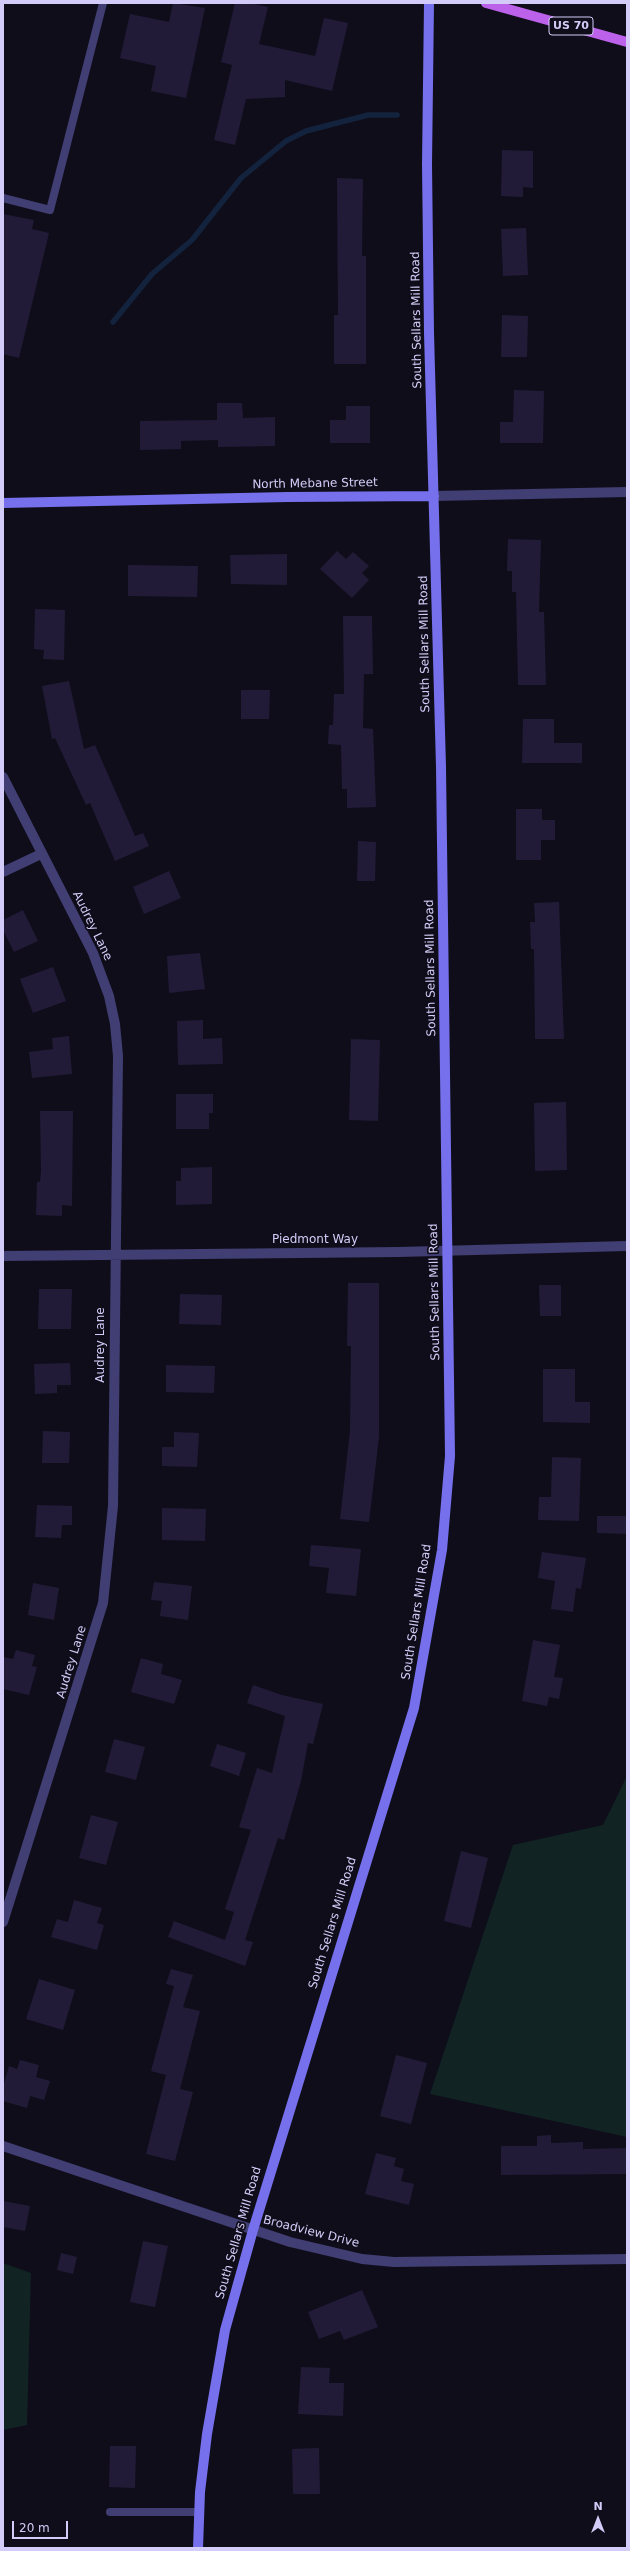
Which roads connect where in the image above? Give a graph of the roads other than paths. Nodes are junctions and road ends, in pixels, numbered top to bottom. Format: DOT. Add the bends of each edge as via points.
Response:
graph roads {
  1 [pos="103,3"];
  2 [pos="429,3"];
  3 [pos="486,3"];
  4 [pos="627,42"];
  5 [pos="3,198"];
  6 [pos="627,492"];
  7 [pos="434,496"];
  8 [pos="3,503"];
  9 [pos="3,777"];
  10 [pos="41,854"];
  11 [pos="3,872"];
  12 [pos="627,1246"];
  13 [pos="448,1250"];
  14 [pos="115,1255"];
  15 [pos="3,1256"];
  16 [pos="3,1922"];
  17 [pos="3,2146"];
  18 [pos="252,2230"];
  19 [pos="627,2259"];
  20 [pos="110,2512"];
  21 [pos="200,2512"];
  22 [pos="198,2548"];
  1 -- 5 [label="lane" via="50,210"];
  2 -- 7 [label="main road, South Sellars Mill Road" via="427,164"];
  3 -- 4 [label="main road, US 70"];
  6 -- 7 [label="street, North Mebane Street"];
  7 -- 8 [label="main road, North Mebane Street"];
  7 -- 13 [label="main road, South Sellars Mill Road"];
  9 -- 10 [label="street, Audrey Lane"];
  10 -- 11 [label="street"];
  10 -- 14 [label="street, Audrey Lane" via="93,952 109,996 115,1024 118,1056"];
  12 -- 13 [label="street, Piedmont Way"];
  13 -- 14 [label="street, Piedmont Way"];
  13 -- 18 [label="main road, South Sellars Mill Road" via="450,1456 442,1550 425,1656 414,1708"];
  14 -- 15 [label="street, Piedmont Way"];
  14 -- 16 [label="street, Audrey Lane" via="113,1506 103,1603"];
  17 -- 18 [label="street, Broadview Drive"];
  18 -- 19 [label="street, Broadview Drive" via="355,2257 394,2262"];
  18 -- 21 [label="main road, South Sellars Mill Road" via="225,2330 207,2434"];
  20 -- 21 [label="lane"];
  21 -- 22 [label="main road, South Sellars Mill Road"];
}
